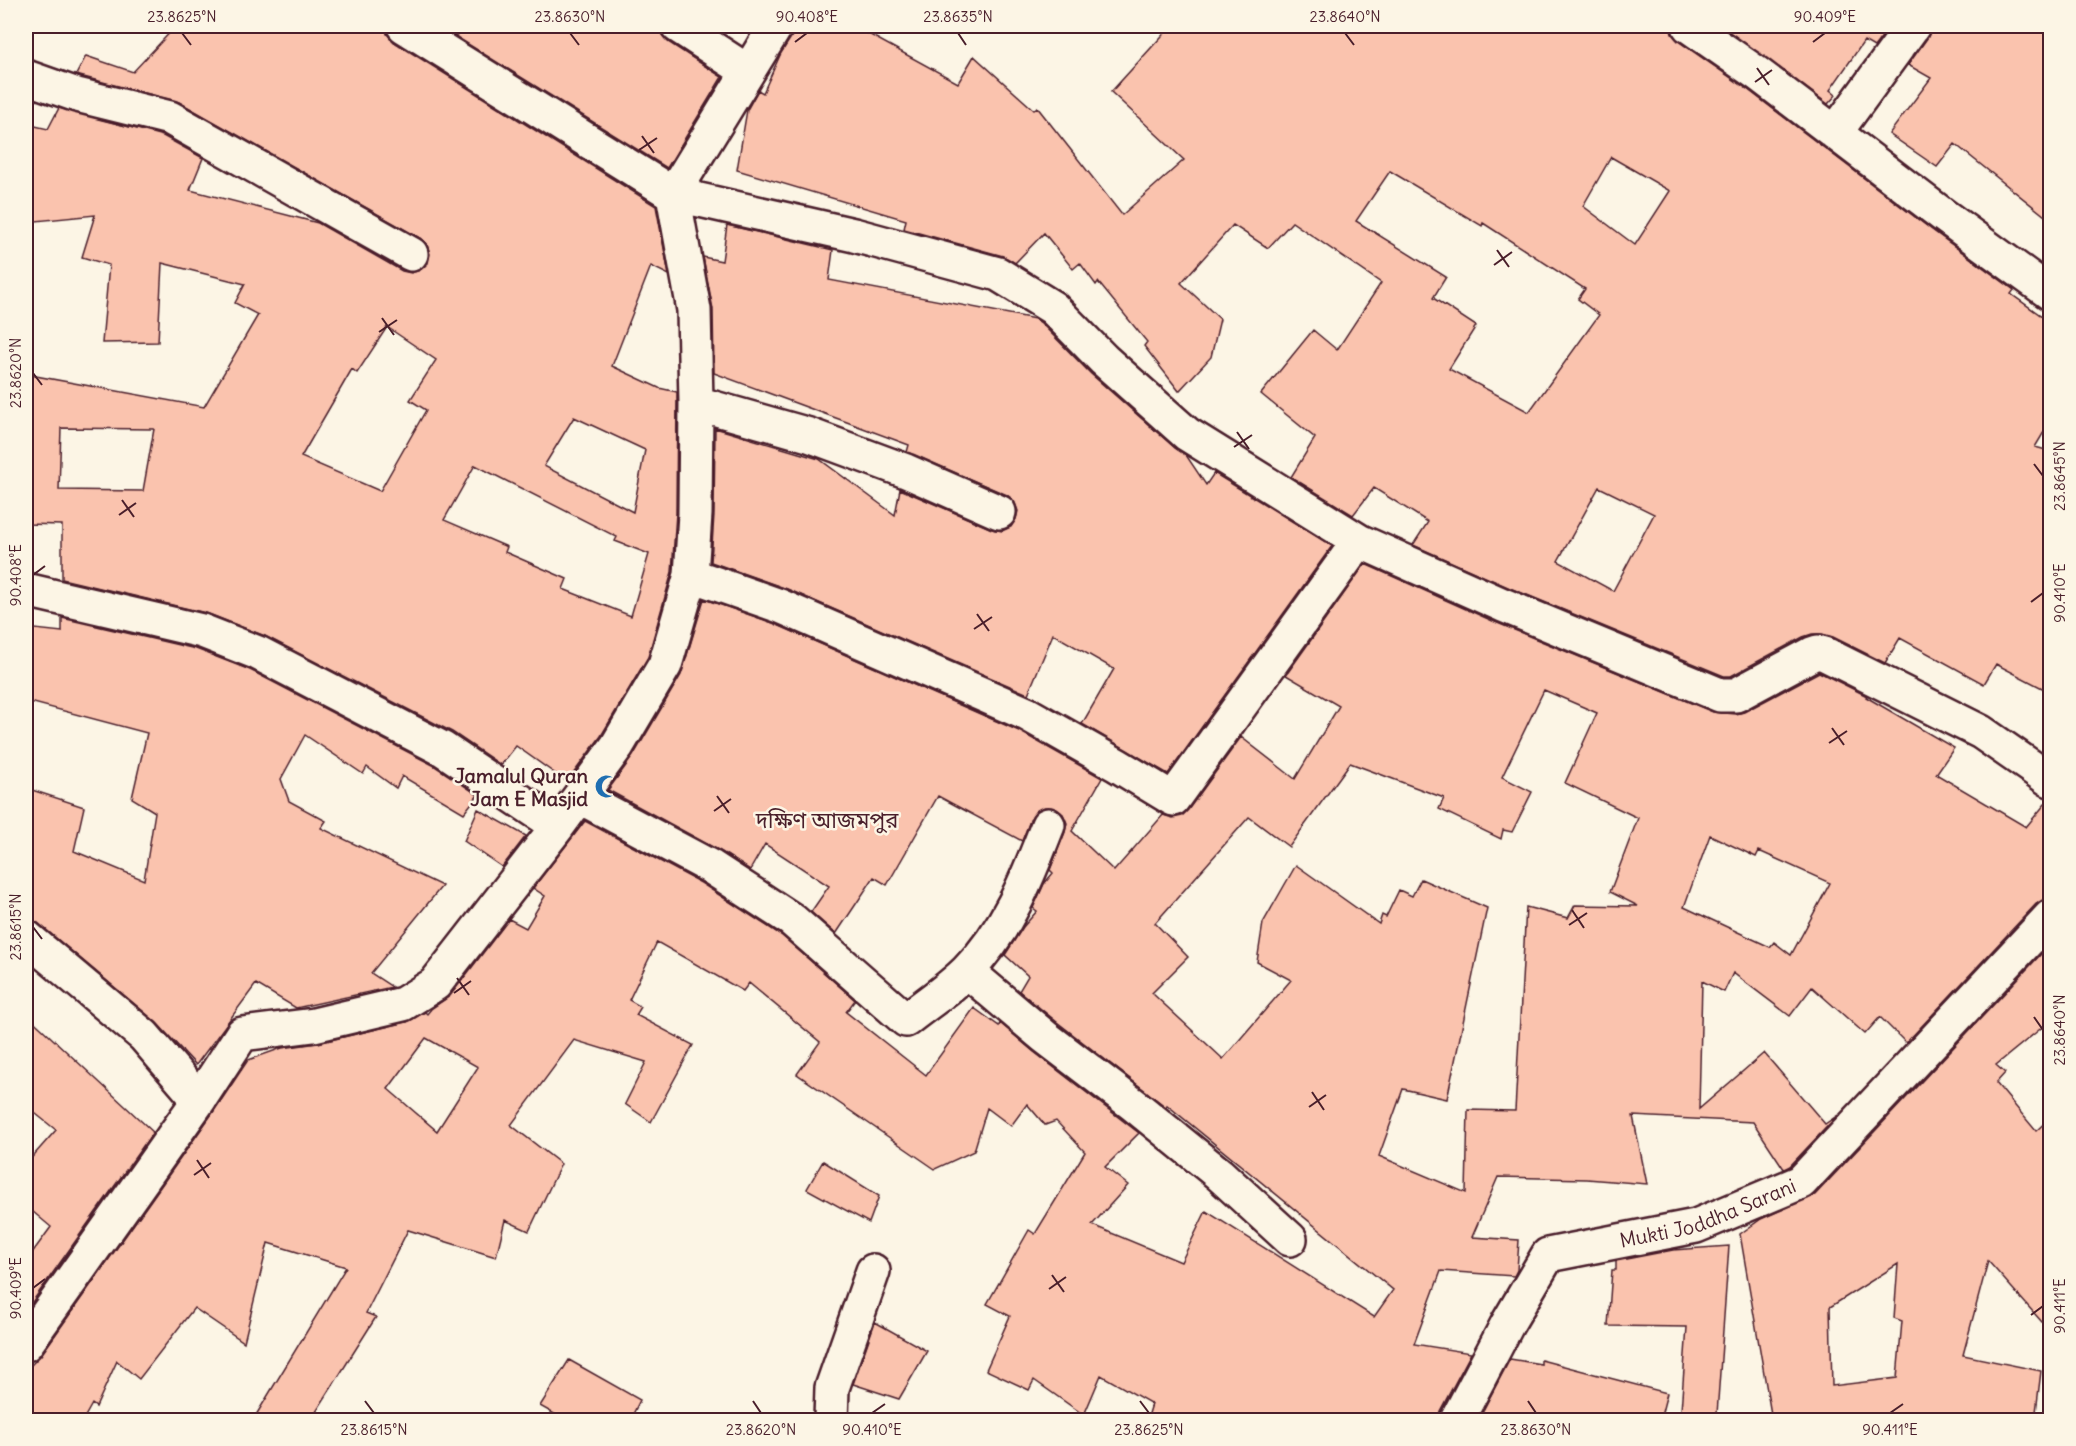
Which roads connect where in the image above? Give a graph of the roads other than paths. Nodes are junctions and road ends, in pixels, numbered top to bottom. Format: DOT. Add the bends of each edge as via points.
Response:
graph roads {
  1 [pos="404,26"];
  2 [pos="678,26"];
  3 [pos="776,26"];
  4 [pos="1689,26"];
  5 [pos="1913,26"];
  6 [pos="747,71"];
  7 [pos="26,76"];
  8 [pos="1835,133"];
  9 [pos="673,194"];
  10 [pos="411,254"];
  11 [pos="2050,293"];
  12 [pos="696,403"];
  13 [pos="999,513"];
  14 [pos="1359,541"];
  15 [pos="692,575"];
  16 [pos="26,590"];
  17 [pos="2050,780"];
  18 [pos="580,796"];
  19 [pos="1048,825"];
  20 [pos="558,826"];
  21 [pos="2050,917"];
  22 [pos="26,937"];
  23 [pos="967,971"];
  24 [pos="199,1100"];
  25 [pos="1290,1239"];
  26 [pos="873,1271"];
  27 [pos="26,1344"];
  28 [pos="831,1420"];
  29 [pos="1457,1420"];
  1 -- 9 [label="street"];
  2 -- 6 [label="street"];
  3 -- 6 [label="street"];
  4 -- 8 [label="street"];
  5 -- 8 [label="street"];
  6 -- 9 [label="street"];
  7 -- 10 [label="street" via="170,118"];
  8 -- 11 [label="street"];
  9 -- 12 [label="street" via="694,310"];
  9 -- 14 [label="street" via="854,235 998,274 1053,308 1187,434"];
  12 -- 13 [label="street" via="809,435 906,471"];
  12 -- 15 [label="street"];
  14 -- 15 [label="street" via="1173,799 1027,714 780,606"];
  14 -- 17 [label="street" via="1720,695 1736,694 1812,654 1825,654 1981,732"];
  15 -- 18 [label="street" via="665,665 617,746"];
  16 -- 20 [label="street" via="202,631 258,652 443,749"];
  18 -- 20 [label="street"];
  18 -- 23 [label="street" via="711,867 792,920 906,1020"];
  19 -- 23 [label="street" via="1001,930"];
  20 -- 24 [label="street" via="435,984 403,1004 314,1025 243,1034"];
  21 -- 29 [label="street, Mukti Joddha Sarani" via="1801,1182 1696,1226 1548,1255"];
  22 -- 24 [label="street" via="144,1036"];
  23 -- 25 [label="street" via="1193,1153"];
  24 -- 27 [label="street"];
  26 -- 28 [label="street" via="832,1388"];
}
